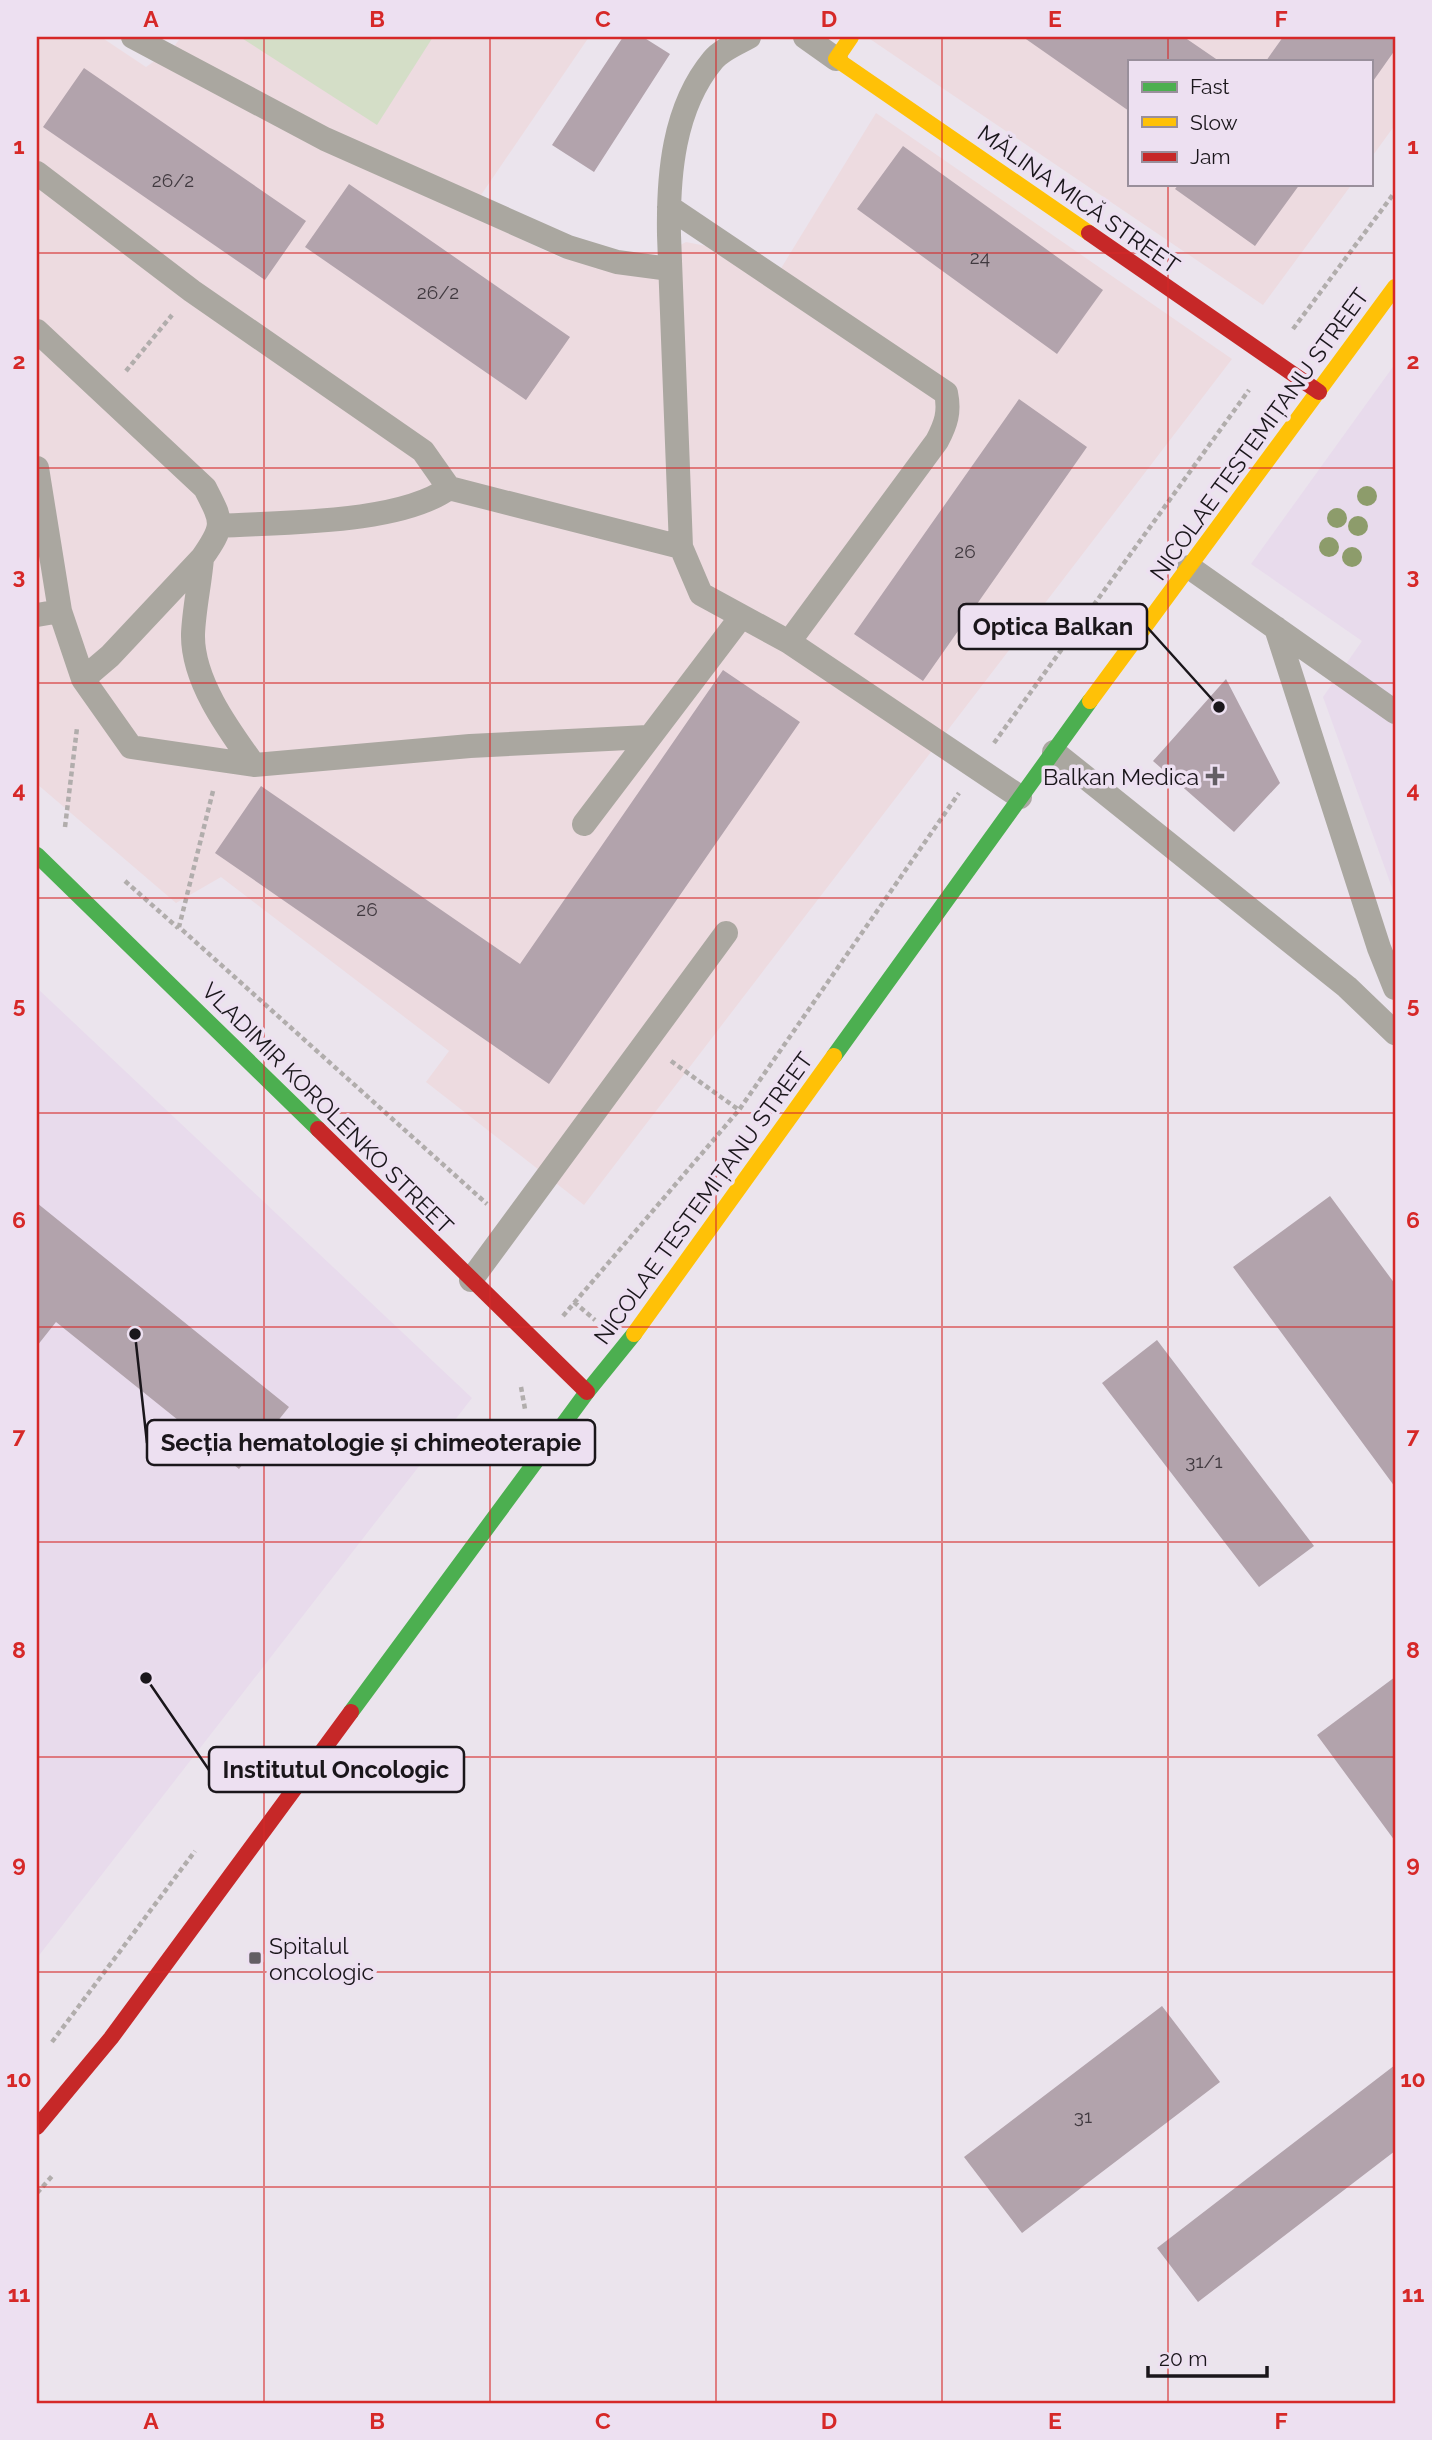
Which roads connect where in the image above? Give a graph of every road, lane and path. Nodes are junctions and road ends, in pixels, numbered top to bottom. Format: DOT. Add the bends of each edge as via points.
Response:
graph roads {
  1 [pos="749,37"];
  2 [pos="805,37"];
  3 [pos="851,37"];
  4 [pos="147,40"];
  5 [pos="836,59"];
  6 [pos="37,173"];
  7 [pos="1395,192"];
  8 [pos="668,207"];
  9 [pos="670,269"];
  10 [pos="1395,287"];
  11 [pos="192,291"];
  12 [pos="37,331"];
  13 [pos="1271,359"];
  14 [pos="1319,392"];
  15 [pos="106,396"];
  16 [pos="37,468"];
  17 [pos="450,488"];
  18 [pos="220,526"];
  19 [pos="681,547"];
  20 [pos="202,558"];
  21 [pos="1189,567"];
  22 [pos="48,613"];
  23 [pos="741,617"];
  24 [pos="1276,628"];
  25 [pos="789,642"];
  26 [pos="83,679"];
  27 [pos="1395,712"];
  28 [pos="648,737"];
  29 [pos="1055,752"];
  30 [pos="220,760"];
  31 [pos="254,765"];
  32 [pos="976,768"];
  33 [pos="1020,797"];
  34 [pos="584,824"];
  35 [pos="37,855"];
  36 [pos="60,877"];
  37 [pos="726,933"];
  38 [pos="1395,988"];
  39 [pos="1395,1033"];
  40 [pos="645,1042"];
  41 [pos="739,1110"];
  42 [pos="511,1226"];
  43 [pos="471,1280"];
  44 [pos="538,1345"];
  45 [pos="587,1392"];
  46 [pos="525,1410"];
  47 [pos="202,1842"];
  48 [pos="45,2051"];
  49 [pos="37,2127"];
  50 [pos="54,2174"];
  51 [pos="37,2193"];
  1 -- 8 [label="lane" via="714,58 684,113 674,148"];
  2 -- 5 [label="lane"];
  3 -- 5 [label="main road"];
  4 -- 9 [label="lane" via="325,139 558,243 617,262"];
  5 -- 13 [label="main road, MĂLINA MICĂ STREET"];
  6 -- 11 [label="lane"];
  7 -- 13 [label="path"];
  8 -- 9 [label="lane"];
  8 -- 25 [label="lane" via="946,393 947,422 937,441"];
  9 -- 19 [label="lane"];
  10 -- 14 [label="main road, NICOLAE TESTEMIȚANU STREET"];
  11 -- 15 [label="path"];
  11 -- 17 [label="lane" via="423,451"];
  12 -- 15 [label="lane"];
  13 -- 14 [label="main road, MĂLINA MICĂ STREET"];
  13 -- 32 [label="path"];
  14 -- 21 [label="main road, NICOLAE TESTEMIȚANU STREET"];
  15 -- 18 [label="lane" via="205,488"];
  16 -- 22 [label="lane"];
  17 -- 18 [label="lane" via="434,499 405,508 327,520"];
  17 -- 19 [label="lane"];
  18 -- 20 [label="lane"];
  19 -- 23 [label="lane" via="701,594"];
  20 -- 26 [label="lane"];
  20 -- 31 [label="lane" via="193,634 196,661 225,725"];
  21 -- 24 [label="lane"];
  21 -- 29 [label="main road, NICOLAE TESTEMIȚANU STREET"];
  22 -- 26 [label="lane"];
  23 -- 25 [label="lane"];
  23 -- 28 [label="lane"];
  24 -- 27 [label="lane"];
  24 -- 38 [label="lane"];
  25 -- 32 [label="lane"];
  26 -- 30 [label="lane" via="131,747"];
  26 -- 36 [label="path"];
  28 -- 31 [label="lane" via="470,746"];
  28 -- 34 [label="lane"];
  29 -- 33 [label="main road, NICOLAE TESTEMIȚANU STREET"];
  29 -- 39 [label="lane" via="1347,987"];
  30 -- 31 [label="lane"];
  30 -- 42 [label="path" via="179,927"];
  32 -- 33 [label="lane"];
  32 -- 41 [label="path"];
  33 -- 45 [label="main road, NICOLAE TESTEMIȚANU STREET" via="626,1345"];
  35 -- 36 [label="main road, VLADIMIR KOROLENKO STREET"];
  36 -- 43 [label="main road, VLADIMIR KOROLENKO STREET"];
  37 -- 40 [label="lane"];
  40 -- 41 [label="path"];
  40 -- 42 [label="lane"];
  41 -- 44 [label="path"];
  42 -- 43 [label="lane"];
  43 -- 44 [label="main road, VLADIMIR KOROLENKO STREET"];
  44 -- 45 [label="main road, VLADIMIR KOROLENKO STREET"];
  44 -- 46 [label="path" via="513,1371 523,1389"];
  45 -- 49 [label="main road, NICOLAE TESTEMIȚANU STREET" via="111,2038"];
  47 -- 48 [label="path"];
  50 -- 51 [label="path"];
}
